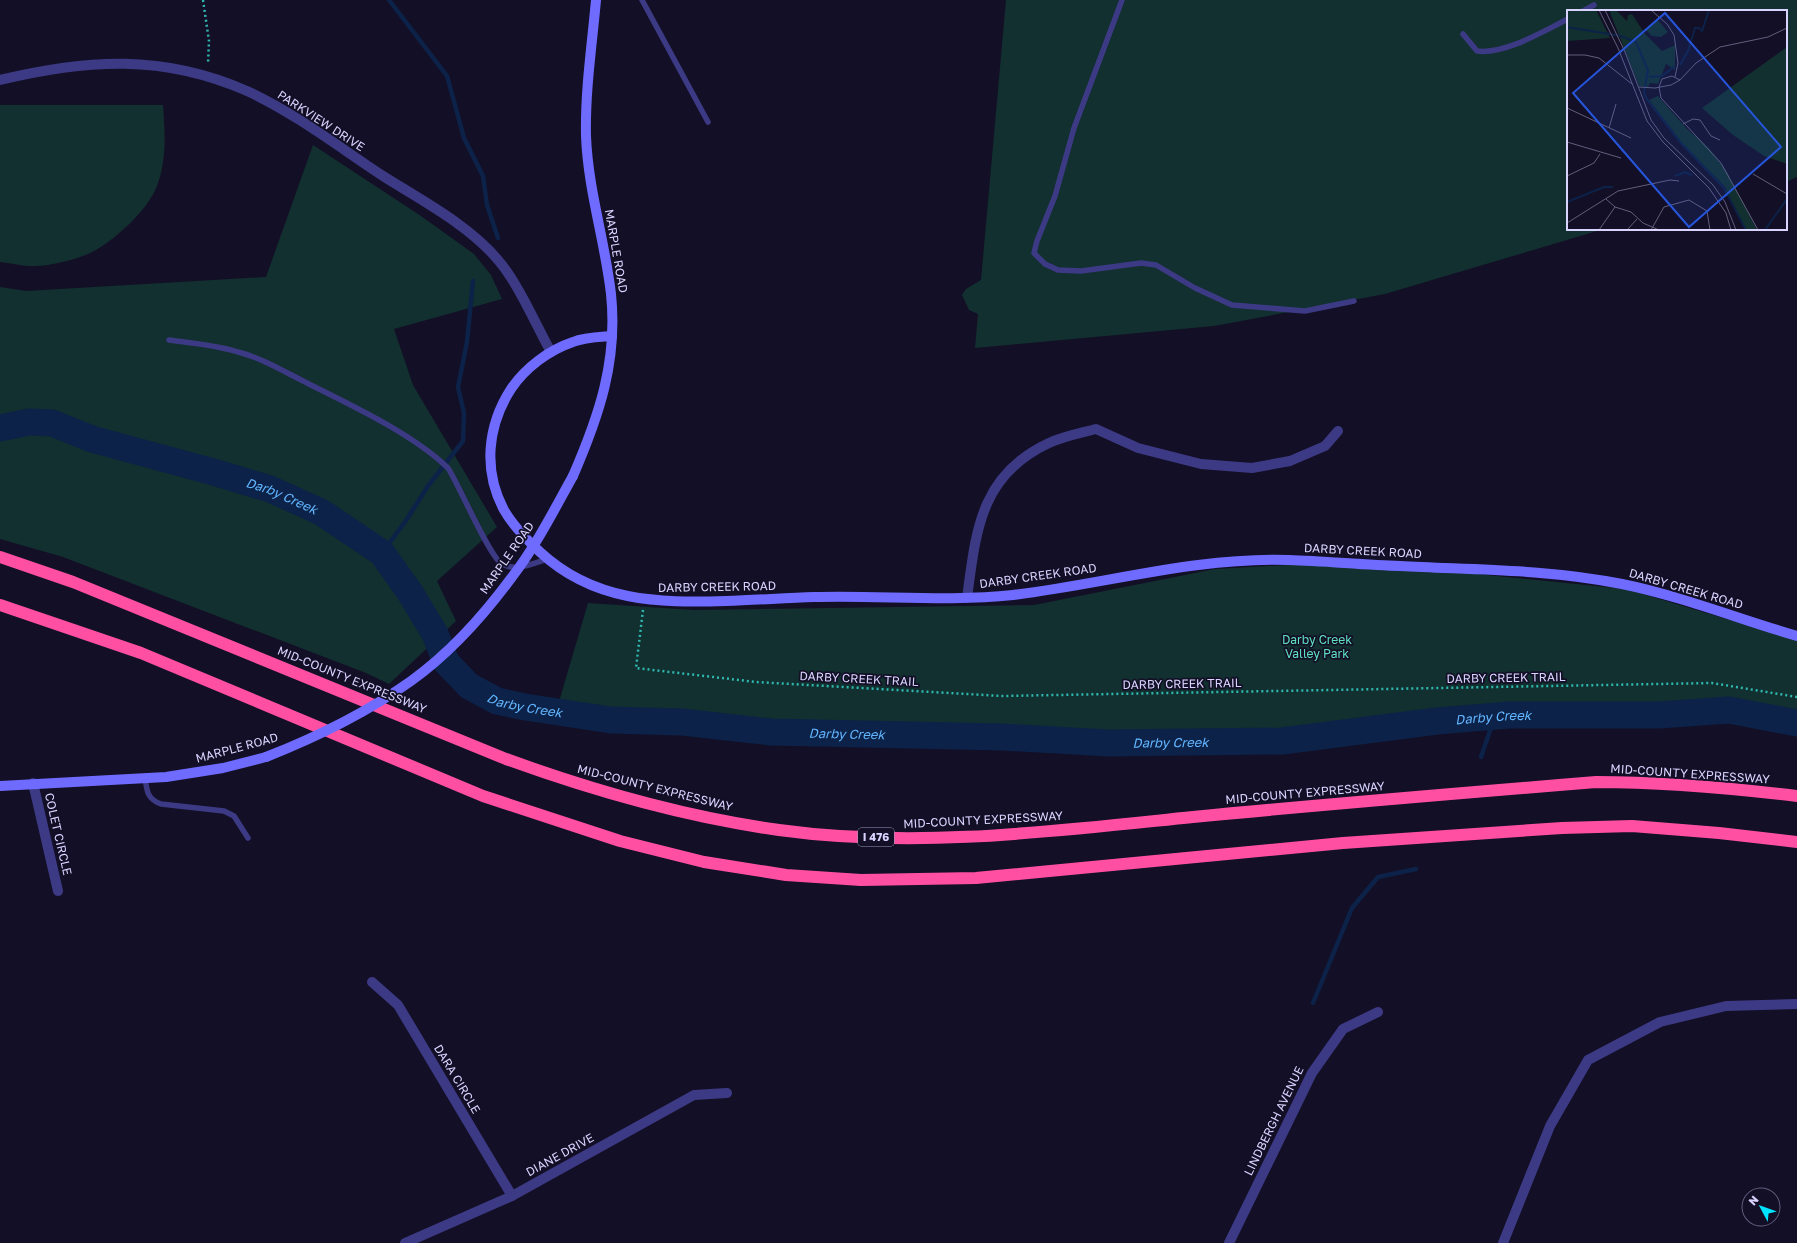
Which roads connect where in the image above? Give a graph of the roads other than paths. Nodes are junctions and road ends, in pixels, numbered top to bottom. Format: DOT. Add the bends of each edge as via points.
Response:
graph roads {
  1 [pos="596,0"];
  2 [pos="642,0"];
  3 [pos="1122,0"];
  4 [pos="1594,5"];
  5 [pos="1585,10"];
  6 [pos="1567,19"];
  7 [pos="1463,34"];
  8 [pos="0,80"];
  9 [pos="708,122"];
  10 [pos="1354,301"];
  11 [pos="612,336"];
  12 [pos="169,340"];
  13 [pos="551,352"];
  14 [pos="1338,431"];
  15 [pos="0,557"];
  16 [pos="547,559"];
  17 [pos="967,598"];
  18 [pos="0,605"];
  19 [pos="1797,636"];
  20 [pos="145,778"];
  21 [pos="33,783"];
  22 [pos="0,786"];
  23 [pos="1797,796"];
  24 [pos="248,838"];
  25 [pos="1797,842"];
  26 [pos="58,891"];
  27 [pos="372,982"];
  28 [pos="1797,1004"];
  29 [pos="1378,1012"];
  30 [pos="727,1093"];
  31 [pos="512,1196"];
  32 [pos="405,1243"];
  33 [pos="1229,1243"];
  34 [pos="1503,1243"];
  1 -- 11 [label="street, MARPLE ROAD" via="586,136 590,176 611,294"];
  2 -- 9 [label="lane"];
  3 -- 10 [label="lane" via="1074,128 1055,196 1034,253 1045,264 1058,270 1081,271 1141,263 1156,265 1195,288 1232,305 1305,311"];
  4 -- 5 [label="lane"];
  6 -- 7 [label="lane" via="1518,42 1484,52 1477,51"];
  8 -- 13 [label="street, PARKVIEW DRIVE" via="80,64 146,64 206,77 247,91 274,105 472,236 508,273"];
  11 -- 13 [label="street, DARBY CREEK ROAD" via="573,342"];
  11 -- 20 [label="street, MARPLE ROAD, bridge" via="609,370 602,401 573,476 513,576 485,610 435,661 412,680 348,720 322,734 266,757 198,773"];
  12 -- 16 [label="lane" via="238,352 282,370 375,419 439,459 448,468 491,552 502,564 512,567 526,566"];
  13 -- 16 [label="street, DARBY CREEK ROAD" via="527,369 504,401 492,435 490,466 492,482 505,511 525,538"];
  14 -- 17 [label="street" via="1325,446 1290,461 1252,468 1201,464 1145,450 1096,429 1050,443 1018,462 991,493 976,532"];
  15 -- 23 [label="highway, MID-COUNTY EXPRESSWAY / I 476" via="73,582 567,781 684,812 780,830 890,838 1044,832 1340,803 1596,782 1633,782"];
  16 -- 17 [label="street, DARBY CREEK ROAD" via="562,570 599,588 645,600 675,602 840,596"];
  17 -- 19 [label="street, DARBY CREEK ROAD" via="1047,590 1187,565 1256,559 1515,570 1625,585"];
  18 -- 25 [label="highway" via="141,653 483,796 620,841 704,862 786,875 861,880 976,878 1343,844 1562,828 1632,826"];
  20 -- 21 [label="street, MARPLE ROAD"];
  20 -- 24 [label="lane" via="148,796 153,801 224,811 234,816"];
  21 -- 22 [label="street, MARPLE ROAD"];
  21 -- 26 [label="street, COLET CIRCLE"];
  27 -- 31 [label="street, DARA CIRCLE" via="398,1005"];
  28 -- 34 [label="street" via="1726,1006 1660,1022 1588,1060 1550,1126"];
  29 -- 33 [label="street, LINDBERGH AVENUE" via="1343,1029 1312,1073"];
  30 -- 31 [label="street, DIANE DRIVE" via="694,1095"];
  31 -- 32 [label="street, DIANE DRIVE"];
}
